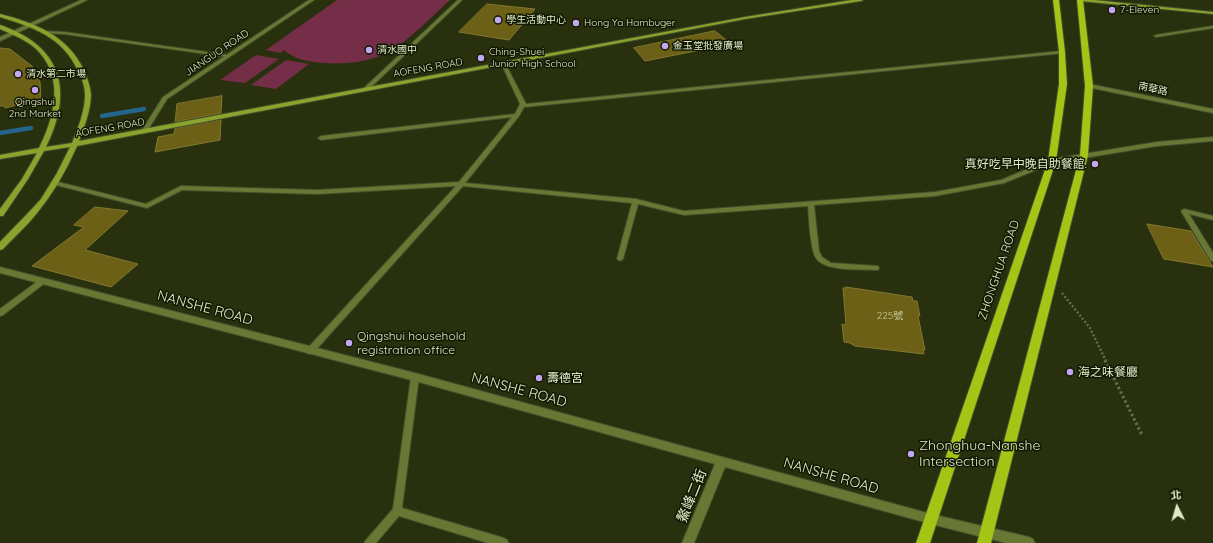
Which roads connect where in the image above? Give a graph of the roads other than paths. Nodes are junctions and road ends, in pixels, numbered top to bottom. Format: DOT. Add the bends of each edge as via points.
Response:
graph roads {
  1 [pos="85,0"];
  2 [pos="312,0"];
  3 [pos="460,0"];
  4 [pos="860,0"];
  5 [pos="1056,0"];
  6 [pos="1080,0"];
  7 [pos="1213,14"];
  8 [pos="0,15"];
  9 [pos="32,26"];
  10 [pos="0,27"];
  11 [pos="1213,27"];
  12 [pos="43,32"];
  13 [pos="13,33"];
  14 [pos="1156,36"];
  15 [pos="0,39"];
  16 [pos="1062,52"];
  17 [pos="228,56"];
  18 [pos="504,64"];
  19 [pos="1089,86"];
  20 [pos="365,90"];
  21 [pos="522,106"];
  22 [pos="1213,111"];
  23 [pos="517,115"];
  24 [pos="144,132"];
  25 [pos="321,138"];
  26 [pos="1213,139"];
  27 [pos="76,144"];
  28 [pos="42,150"];
  29 [pos="1084,155"];
  30 [pos="0,157"];
  31 [pos="1052,161"];
  32 [pos="54,183"];
  33 [pos="461,184"];
  34 [pos="636,201"];
  35 [pos="812,203"];
  36 [pos="0,214"];
  37 [pos="1213,218"];
  38 [pos="0,247"];
  39 [pos="620,259"];
  40 [pos="1213,259"];
  41 [pos="876,268"];
  42 [pos="0,270"];
  43 [pos="42,281"];
  44 [pos="0,312"];
  45 [pos="310,351"];
  46 [pos="415,377"];
  47 [pos="722,461"];
  48 [pos="397,511"];
  49 [pos="931,520"];
  50 [pos="986,537"];
  51 [pos="369,543"];
  52 [pos="504,543"];
  53 [pos="688,543"];
  54 [pos="923,543"];
  55 [pos="1029,543"];
  1 -- 9 [label="street"];
  2 -- 17 [label="street, JIANGUO ROAD"];
  3 -- 20 [label="lane"];
  4 -- 18 [label="street, AOFENG ROAD" via="746,18"];
  5 -- 16 [label="main road, ZHONGHUA ROAD"];
  6 -- 7 [label="street"];
  6 -- 19 [label="main road"];
  8 -- 9 [label="street"];
  9 -- 12 [label="street"];
  9 -- 13 [label="street"];
  10 -- 13 [label="street"];
  11 -- 14 [label="lane"];
  12 -- 17 [label="lane"];
  12 -- 27 [label="street" via="66,46 81,71 88,94"];
  13 -- 15 [label="street"];
  13 -- 28 [label="street" via="42,52 55,75 57,107"];
  16 -- 21 [label="lane"];
  16 -- 31 [label="main road, ZHONGHUA ROAD" via="1063,84"];
  17 -- 24 [label="street, JIANGUO ROAD" via="165,98"];
  18 -- 20 [label="street, AOFENG ROAD"];
  18 -- 21 [label="lane"];
  19 -- 22 [label="street, 南華路"];
  19 -- 29 [label="main road"];
  20 -- 24 [label="street, AOFENG ROAD"];
  21 -- 23 [label="lane"];
  23 -- 25 [label="lane"];
  23 -- 33 [label="lane"];
  24 -- 27 [label="street, AOFENG ROAD"];
  26 -- 29 [label="lane"];
  27 -- 28 [label="street, AOFENG ROAD"];
  27 -- 32 [label="street"];
  28 -- 30 [label="street, AOFENG ROAD"];
  28 -- 36 [label="street" via="30,173"];
  29 -- 31 [label="lane"];
  29 -- 50 [label="main road"];
  31 -- 35 [label="lane" via="1002,182 935,194"];
  31 -- 49 [label="main road, ZHONGHUA ROAD"];
  32 -- 33 [label="lane" via="147,206 181,188 317,192"];
  32 -- 38 [label="street" via="34,212"];
  33 -- 34 [label="lane"];
  33 -- 45 [label="lane"];
  34 -- 35 [label="lane" via="684,213"];
  34 -- 39 [label="lane"];
  35 -- 41 [label="lane" via="816,251 819,258 830,265"];
  37 -- 40 [label="lane" via="1184,212"];
  42 -- 43 [label="street, NANSHE ROAD"];
  43 -- 44 [label="lane"];
  43 -- 45 [label="street, NANSHE ROAD"];
  45 -- 46 [label="street, NANSHE ROAD"];
  46 -- 47 [label="street, NANSHE ROAD"];
  46 -- 48 [label="lane"];
  47 -- 49 [label="street, NANSHE ROAD"];
  47 -- 53 [label="street, 鰲峰二街"];
  48 -- 51 [label="lane"];
  48 -- 52 [label="lane"];
  49 -- 50 [label="street, NANSHE ROAD"];
  49 -- 54 [label="main road, ZHONGHUA ROAD"];
  50 -- 55 [label="street, NANSHE ROAD"];
}
